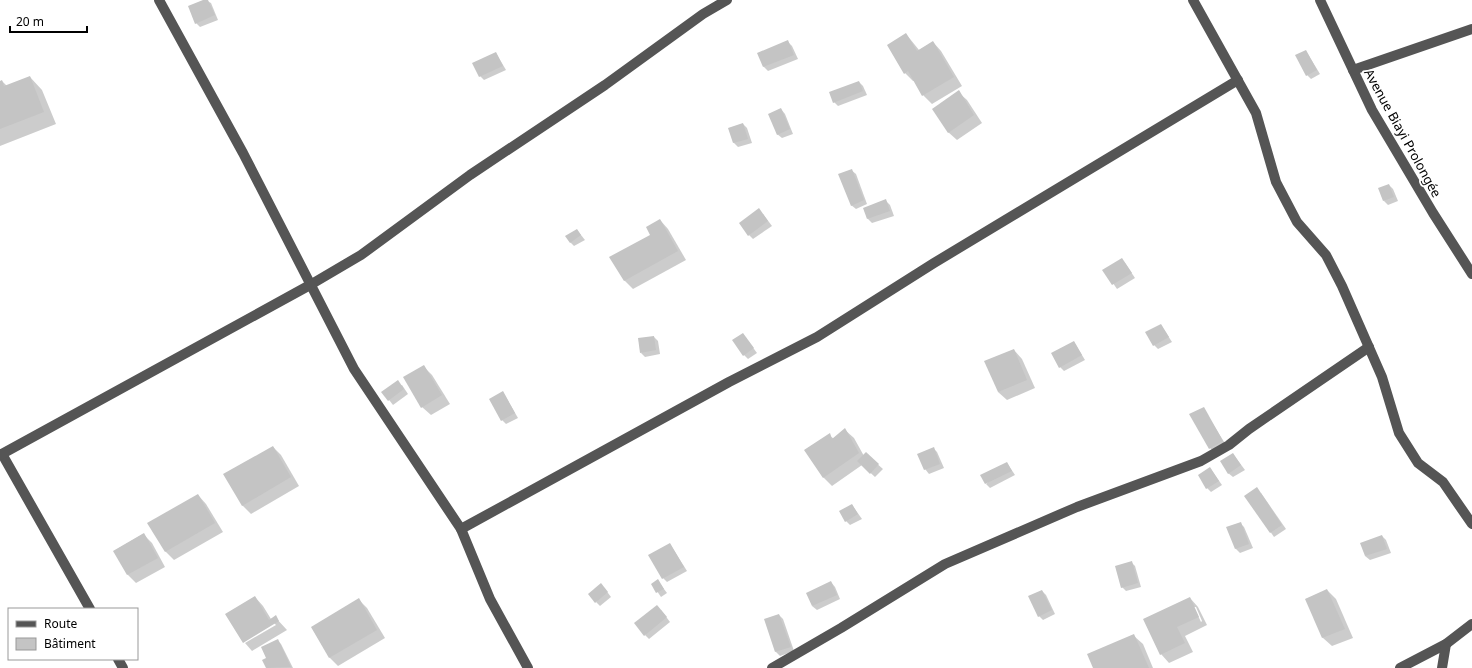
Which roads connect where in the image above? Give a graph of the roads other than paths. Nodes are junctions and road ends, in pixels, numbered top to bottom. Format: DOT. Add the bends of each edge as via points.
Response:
graph roads {
  1 [pos="160,0"];
  2 [pos="727,0"];
  3 [pos="1193,0"];
  4 [pos="1320,0"];
  5 [pos="1472,29"];
  6 [pos="1353,70"];
  7 [pos="1238,80"];
  8 [pos="1472,274"];
  9 [pos="310,285"];
  10 [pos="1369,347"];
  11 [pos="1,454"];
  12 [pos="1472,524"];
  13 [pos="460,529"];
  14 [pos="89,608"];
  15 [pos="1472,624"];
  16 [pos="1446,644"];
  17 [pos="528,668"];
  18 [pos="772,668"];
  19 [pos="1400,668"];
  20 [pos="1442,668"];
  1 -- 9 [label="street" via="243,152"];
  2 -- 9 [label="street" via="470,175 361,255"];
  3 -- 7 [label="street"];
  4 -- 6 [label="street, Avenue Biayi Prolongée"];
  5 -- 6 [label="street"];
  6 -- 8 [label="street, Avenue Biayi Prolongée" via="1372,110"];
  7 -- 10 [label="street" via="1256,113 1276,182 1297,222 1326,256"];
  7 -- 13 [label="street" via="934,263 817,337 729,382"];
  9 -- 11 [label="street"];
  9 -- 13 [label="street" via="354,368"];
  10 -- 12 [label="street" via="1382,378 1399,433 1418,463 1443,482"];
  10 -- 18 [label="street" via="1229,445 1201,461 1077,507 945,564"];
  11 -- 14 [label="street"];
  13 -- 17 [label="street" via="490,599"];
  15 -- 16 [label="street"];
  16 -- 19 [label="street"];
  16 -- 20 [label="street"];
}
